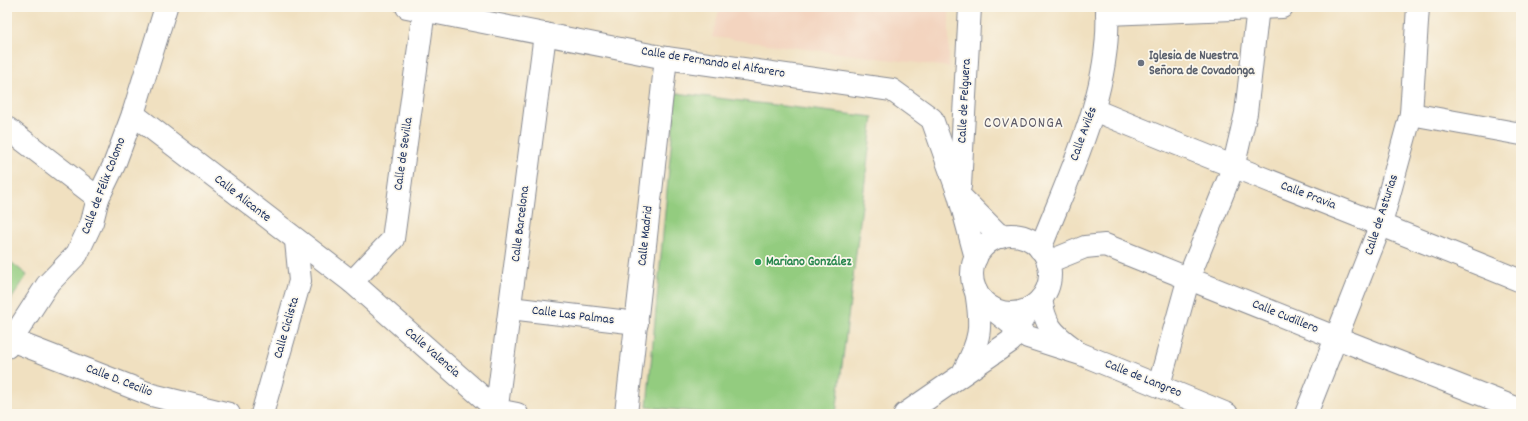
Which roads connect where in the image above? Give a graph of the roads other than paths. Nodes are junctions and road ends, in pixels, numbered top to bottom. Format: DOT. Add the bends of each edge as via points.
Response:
graph roads {
  1 [pos="166,7"];
  2 [pos="970,7"];
  3 [pos="1282,7"];
  4 [pos="1418,7"];
  5 [pos="416,8"];
  6 [pos="1258,8"];
  7 [pos="1107,10"];
  8 [pos="546,34"];
  9 [pos="666,58"];
  10 [pos="1094,110"];
  11 [pos="133,114"];
  12 [pos="1411,114"];
  13 [pos="7,128"];
  14 [pos="1521,134"];
  15 [pos="1233,168"];
  16 [pos="960,195"];
  17 [pos="98,198"];
  18 [pos="1382,224"];
  19 [pos="1001,237"];
  20 [pos="296,241"];
  21 [pos="1044,255"];
  22 [pos="976,258"];
  23 [pos="1189,277"];
  24 [pos="1521,281"];
  25 [pos="352,282"];
  26 [pos="983,299"];
  27 [pos="1036,304"];
  28 [pos="510,308"];
  29 [pos="637,323"];
  30 [pos="1018,329"];
  31 [pos="1337,338"];
  32 [pos="9,343"];
  33 [pos="1049,344"];
  34 [pos="994,354"];
  35 [pos="1081,354"];
  36 [pos="962,374"];
  37 [pos="1159,385"];
  38 [pos="1521,410"];
  39 [pos="503,413"];
  40 [pos="229,414"];
  41 [pos="262,414"];
  42 [pos="626,414"];
  43 [pos="905,414"];
  44 [pos="1227,414"];
  45 [pos="1306,414"];
  1 -- 11 [label="street, Calle de Félix Colomo"];
  2 -- 16 [label="street, Calle de Felguera"];
  3 -- 6 [label="street"];
  4 -- 12 [label="street, Calle de Asturias"];
  5 -- 8 [label="street, Calle de Fernando el Alfarero"];
  5 -- 25 [label="street, Calle de Sevilla" via="392,239"];
  6 -- 7 [label="street"];
  6 -- 15 [label="street" via="1246,113"];
  7 -- 10 [label="street, Calle Avilés" via="1106,41"];
  8 -- 9 [label="street, Calle de Fernando el Alfarero"];
  8 -- 28 [label="street, Calle Barcelona"];
  9 -- 16 [label="street, Calle de Fernando el Alfarero" via="892,90 932,119"];
  9 -- 29 [label="street, Calle Madrid"];
  10 -- 15 [label="street, Calle Pravia"];
  10 -- 21 [label="street, Calle Avilés"];
  11 -- 17 [label="street, Calle de Félix Colomo"];
  11 -- 20 [label="street, Calle Alicante"];
  12 -- 14 [label="street"];
  12 -- 18 [label="street, Calle de Asturias"];
  13 -- 17 [label="street"];
  15 -- 18 [label="street, Calle Pravia"];
  15 -- 23 [label="street"];
  16 -- 19 [label="street, Calle de Fernando el Alfarero"];
  16 -- 22 [label="street, Calle de Fernando el Alfarero"];
  17 -- 32 [label="street, Calle de Félix Colomo" via="92,222 77,254 47,285"];
  18 -- 24 [label="street, Calle Pravia"];
  18 -- 31 [label="street, Calle de Asturias"];
  19 -- 21 [label="street" via="1022,237 1032,242"];
  19 -- 22 [label="street" via="982,248"];
  20 -- 25 [label="street, Calle Alicante"];
  20 -- 41 [label="street, Calle Ciclista" via="300,281"];
  21 -- 23 [label="street, Calle Cudillero" via="1105,245"];
  21 -- 27 [label="street" via="1050,275 1048,288"];
  22 -- 26 [label="street" via="972,275"];
  23 -- 31 [label="street, Calle Cudillero"];
  23 -- 37 [label="street"];
  25 -- 39 [label="street, Calle Valencia"];
  26 -- 27 [label="street" via="1010,313"];
  26 -- 30 [label="street"];
  26 -- 36 [label="street" via="975,351"];
  27 -- 30 [label="street"];
  27 -- 35 [label="street" via="1061,339"];
  28 -- 29 [label="street, Calle Las Palmas"];
  28 -- 39 [label="street, Calle Barcelona"];
  29 -- 42 [label="street, Calle Madrid"];
  30 -- 33 [label="street" via="1028,337"];
  30 -- 34 [label="street" via="1011,340"];
  31 -- 38 [label="street, Calle Cudillero"];
  31 -- 45 [label="street, Calle de Asturias"];
  32 -- 40 [label="street, Calle D. Cecilio" via="152,395"];
  33 -- 34 [label="street" via="1024,343 1009,346"];
  33 -- 35 [label="street"];
  34 -- 36 [label="street"];
  35 -- 37 [label="street, Calle de Langreo"];
  36 -- 43 [label="street"];
  37 -- 44 [label="street, Calle de Langreo"];
}
